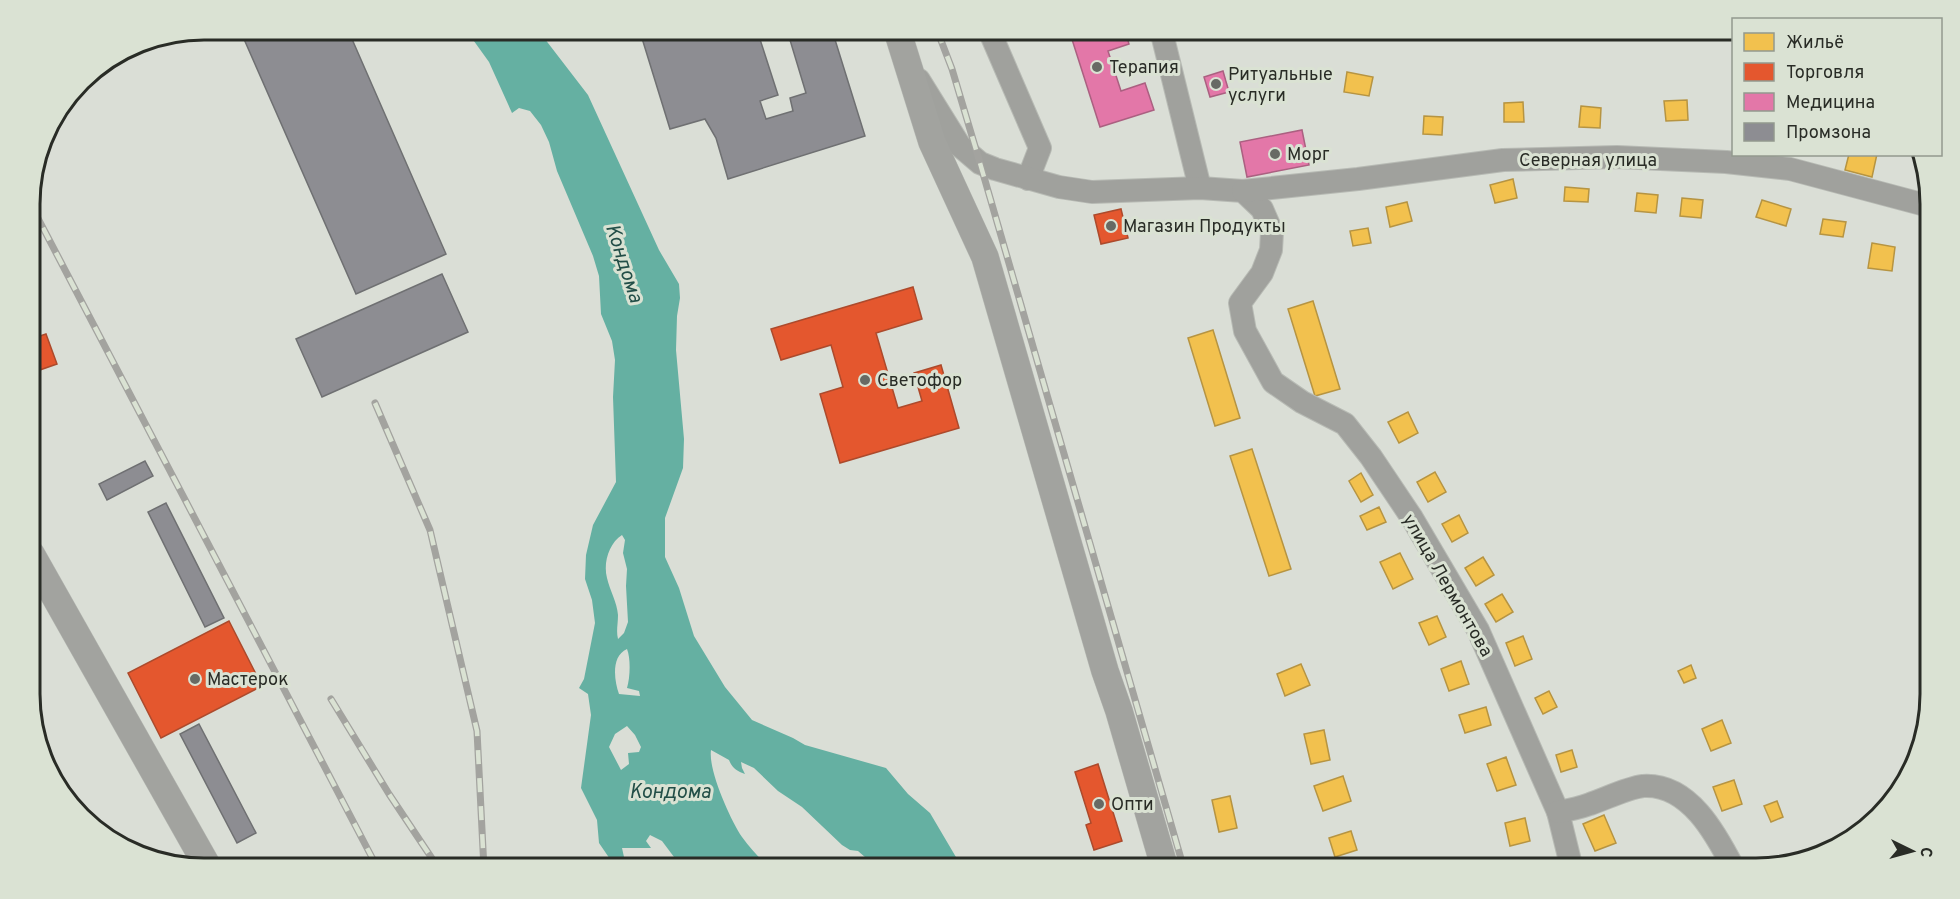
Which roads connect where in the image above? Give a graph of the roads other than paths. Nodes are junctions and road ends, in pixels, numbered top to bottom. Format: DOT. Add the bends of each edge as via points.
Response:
graph roads {
  1 [pos="900,40"];
  2 [pos="993,40"];
  3 [pos="1163,40"];
  4 [pos="909,65"];
  5 [pos="1028,179"];
  6 [pos="1200,188"];
  7 [pos="1243,191"];
  8 [pos="1920,204"];
  9 [pos="40,570"];
  10 [pos="1558,812"];
  11 [pos="203,858"];
  12 [pos="1162,858"];
  13 [pos="1569,858"];
  14 [pos="1728,858"];
  1 -- 4 [label="main road"];
  2 -- 5 [label="street" via="1040,148"];
  3 -- 6 [label="street"];
  4 -- 5 [label="street, Северная улица" via="960,146 980,163"];
  4 -- 12 [label="main road" via="932,142 985,257"];
  5 -- 6 [label="street, Северная улица" via="1092,192"];
  6 -- 7 [label="street, Северная улица"];
  7 -- 8 [label="street, Северная улица" via="1503,160 1617,157 1790,169"];
  7 -- 10 [label="street, улица Лермонтова" via="1262,209 1272,232 1271,250 1262,273 1240,303 1245,331 1273,382 1345,424 1412,518 1478,630"];
  9 -- 11 [label="main road"];
  10 -- 13 [label="street, улица Лермонтова"];
  10 -- 14 [label="street" via="1643,786 1670,790 1694,808"];
}
